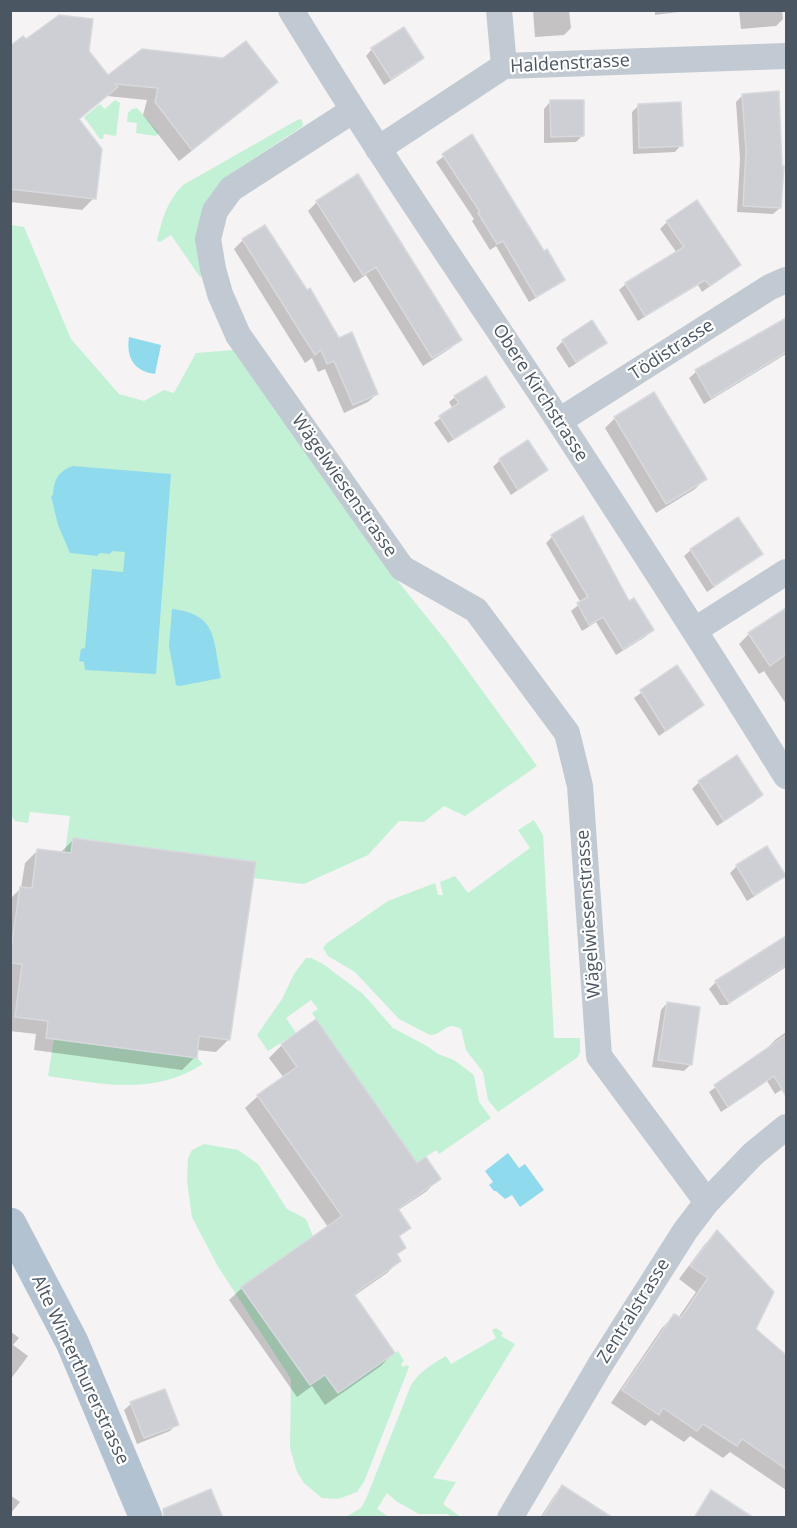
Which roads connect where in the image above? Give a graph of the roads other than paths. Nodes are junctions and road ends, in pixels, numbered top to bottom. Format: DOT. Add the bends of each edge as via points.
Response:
graph roads {
  1 [pos="291,10"];
  2 [pos="499,10"];
  3 [pos="786,56"];
  4 [pos="504,66"];
  5 [pos="352,111"];
  6 [pos="378,149"];
  7 [pos="786,280"];
  8 [pos="559,421"];
  9 [pos="786,572"];
  10 [pos="695,630"];
  11 [pos="786,776"];
  12 [pos="786,1127"];
  13 [pos="706,1202"];
  14 [pos="11,1225"];
  15 [pos="146,1518"];
  16 [pos="510,1518"];
  1 -- 5 [label="street, Obere Kirchstrasse"];
  2 -- 4 [label="street"];
  3 -- 4 [label="street, Haldenstrasse"];
  4 -- 6 [label="street, Haldenstrasse"];
  5 -- 6 [label="street, Obere Kirchstrasse"];
  5 -- 13 [label="street, Wägelwiesenstrasse" via="231,189 215,211 208,239 220,294 238,334 402,568 476,610 567,733 580,786 599,1056"];
  6 -- 8 [label="street, Obere Kirchstrasse"];
  7 -- 8 [label="street, Tödistrasse"];
  8 -- 10 [label="street, Obere Kirchstrasse"];
  9 -- 10 [label="street"];
  10 -- 11 [label="street, Obere Kirchstrasse"];
  12 -- 13 [label="street, Zentralstrasse"];
  13 -- 16 [label="street, Zentralstrasse" via="600,1365"];
  14 -- 15 [label="main road, Alte Winterthurerstrasse" via="72,1342"];
}
